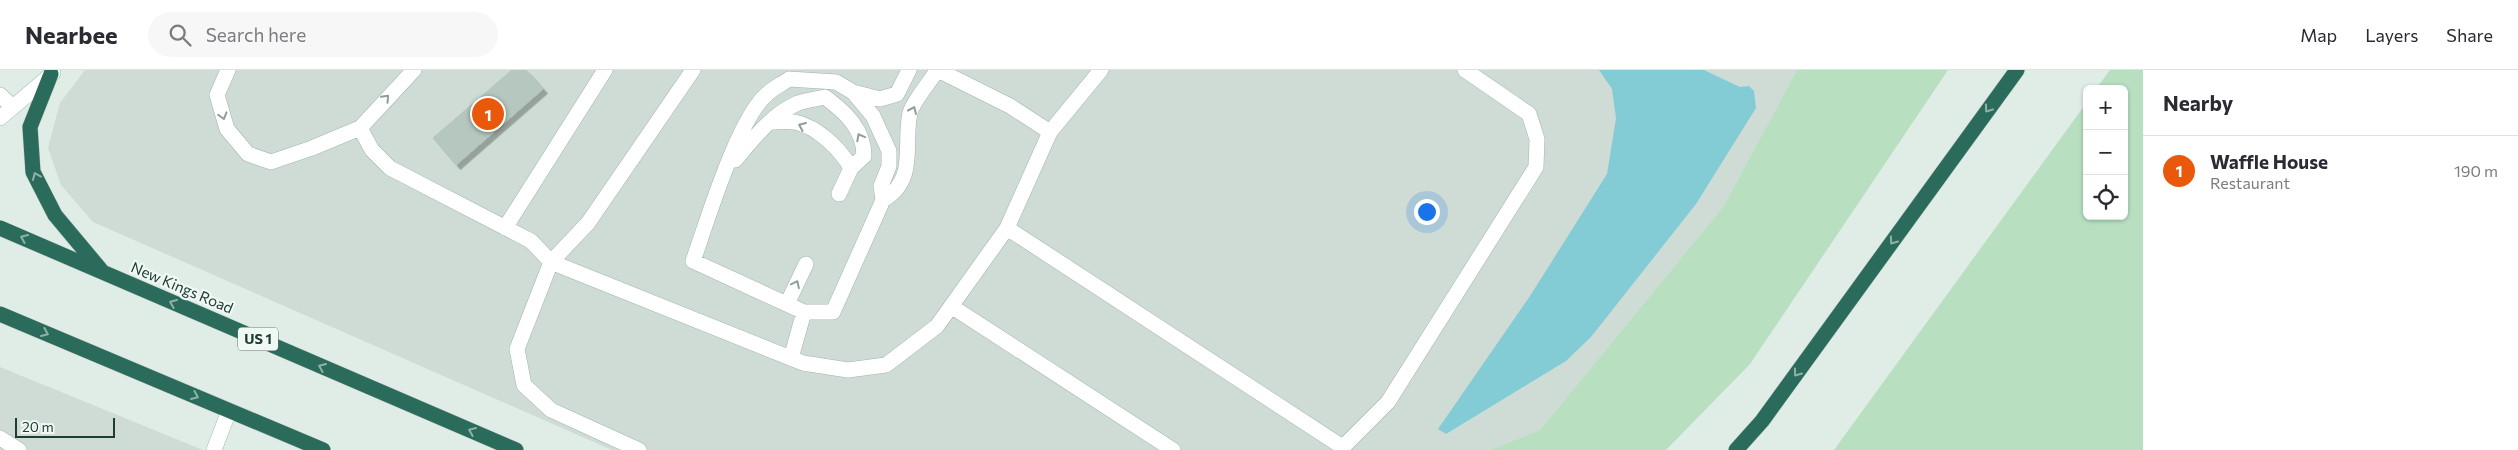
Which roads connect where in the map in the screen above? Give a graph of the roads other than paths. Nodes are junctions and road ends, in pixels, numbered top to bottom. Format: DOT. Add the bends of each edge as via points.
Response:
graph roads {
  1 [pos="228,70"];
  2 [pos="414,70"];
  3 [pos="604,70"];
  4 [pos="693,70"];
  5 [pos="910,70"];
  6 [pos="938,70"];
  7 [pos="1101,70"];
  8 [pos="1465,70"];
  9 [pos="2017,70"];
  10 [pos="54,72"];
  11 [pos="853,92"];
  12 [pos="0,95"];
  13 [pos="13,107"];
  14 [pos="0,118"];
  15 [pos="771,122"];
  16 [pos="360,128"];
  17 [pos="1050,132"];
  18 [pos="851,168"];
  19 [pos="724,173"];
  20 [pos="839,194"];
  21 [pos="883,200"];
  22 [pos="0,228"];
  23 [pos="506,228"];
  24 [pos="1007,228"];
  25 [pos="551,262"];
  26 [pos="806,264"];
  27 [pos="104,273"];
  28 [pos="787,304"];
  29 [pos="951,306"];
  30 [pos="804,312"];
  31 [pos="0,314"];
  32 [pos="791,358"];
  33 [pos="229,411"];
  34 [pos="0,438"];
  35 [pos="1342,449"];
  36 [pos="19,450"];
  37 [pos="214,450"];
  38 [pos="323,450"];
  39 [pos="516,450"];
  40 [pos="639,450"];
  41 [pos="1174,450"];
  42 [pos="1736,450"];
  1 -- 16 [label="street, one-way" via="217,95 226,129 248,154 271,162"];
  16 -- 2 [label="street, one-way"];
  3 -- 23 [label="street"];
  4 -- 25 [label="street" via="588,223"];
  5 -- 11 [label="street" via="897,94 880,99"];
  6 -- 17 [label="street" via="1010,106"];
  21 -- 6 [label="street, one-way" via="895,194 909,160 910,111"];
  7 -- 17 [label="street"];
  8 -- 35 [label="street" via="1530,114 1537,139 1536,167 1388,402"];
  9 -- 42 [label="highway, one-way" via="1762,421"];
  10 -- 13 [label="street"];
  27 -- 10 [label="highway, one-way" via="55,215 33,172 30,127"];
  11 -- 19 [label="street" via="836,82 789,79 765,95 747,122"];
  11 -- 21 [label="street" via="873,116 889,151 889,166 881,186"];
  12 -- 13 [label="street"];
  13 -- 14 [label="street"];
  18 -- 15 [label="street, one-way" via="821,135 796,122"];
  18 -- 15 [label="street, one-way" via="864,156 864,141 843,111 825,97 798,103"];
  15 -- 19 [label="street"];
  16 -- 23 [label="street" via="372,150 390,168"];
  17 -- 24 [label="street"];
  18 -- 20 [label="street"];
  19 -- 28 [label="street" via="693,261"];
  21 -- 30 [label="street" via="833,312"];
  27 -- 22 [label="highway, New Kings Road / US 1, one-way"];
  23 -- 25 [label="street" via="531,241"];
  24 -- 29 [label="street"];
  24 -- 35 [label="street"];
  25 -- 32 [label="street"];
  25 -- 40 [label="street" via="517,349 524,385 551,410"];
  28 -- 26 [label="street, one-way"];
  39 -- 27 [label="highway, New Kings Road / US 1, one-way"];
  28 -- 30 [label="street"];
  29 -- 32 [label="street" via="937,326 886,365 848,370"];
  29 -- 41 [label="street"];
  30 -- 32 [label="street"];
  31 -- 33 [label="highway, one-way"];
  33 -- 37 [label="street"];
  33 -- 38 [label="highway"];
  34 -- 36 [label="street"];
}
